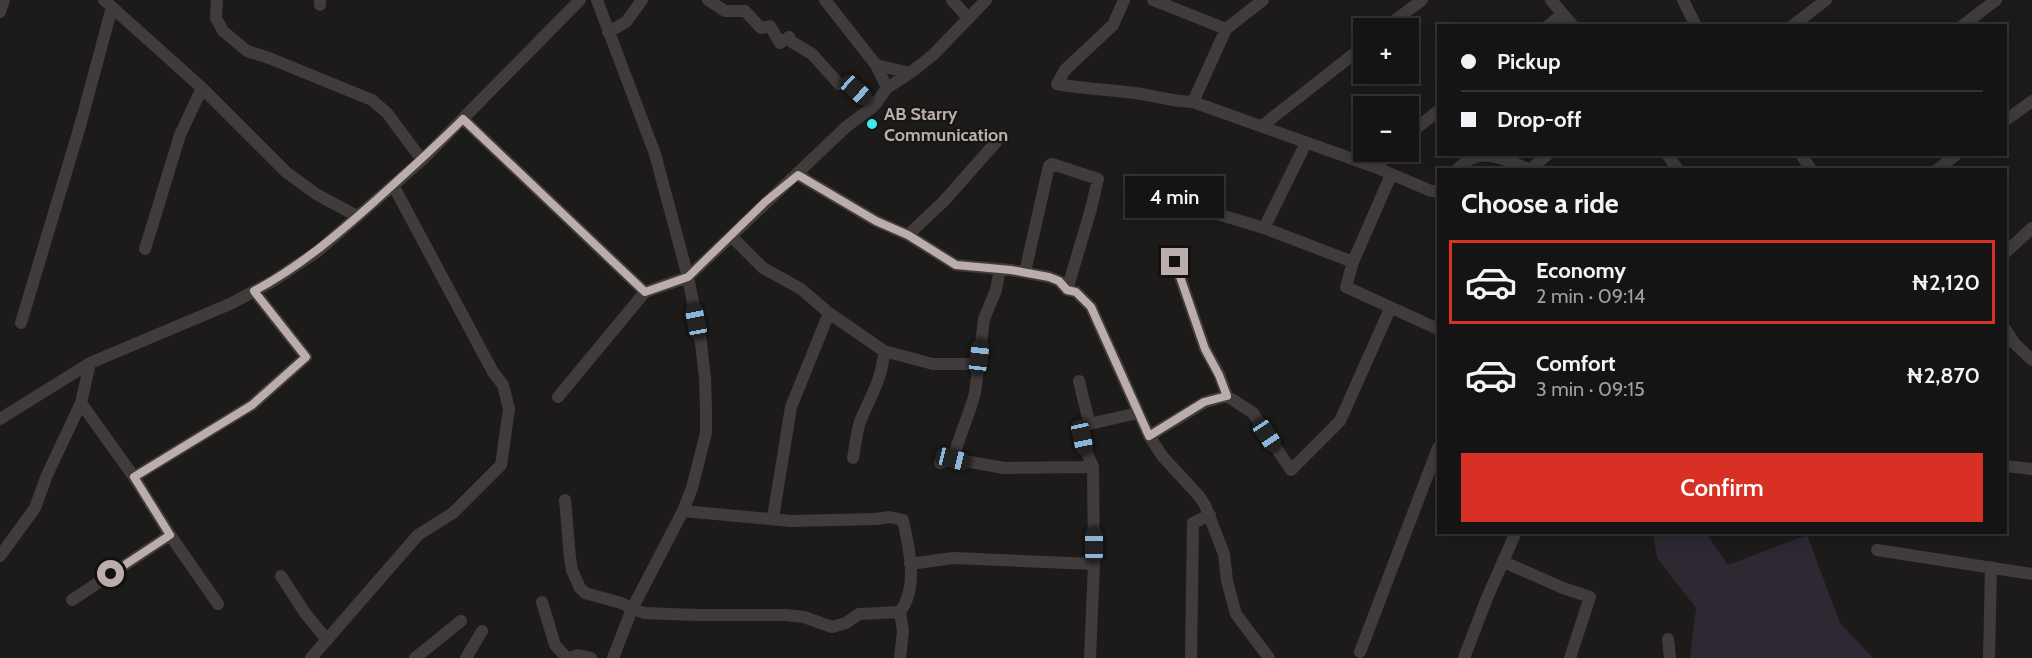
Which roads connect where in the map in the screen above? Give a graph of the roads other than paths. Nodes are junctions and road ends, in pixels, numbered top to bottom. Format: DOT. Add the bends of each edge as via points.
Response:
graph roads {
  1 [pos="4,0"];
  2 [pos="217,0"];
  3 [pos="580,0"];
  4 [pos="597,0"];
  5 [pos="642,0"];
  6 [pos="708,0"];
  7 [pos="825,0"];
  8 [pos="952,0"];
  9 [pos="986,0"];
  10 [pos="1124,0"];
  11 [pos="1153,0"];
  12 [pos="1263,0"];
  13 [pos="1422,0"];
  14 [pos="1551,0"];
  15 [pos="1683,0"];
  16 [pos="1826,0"];
  17 [pos="1996,0"];
  18 [pos="1168,2"];
  19 [pos="108,4"];
  20 [pos="0,12"];
  21 [pos="1562,14"];
  22 [pos="968,18"];
  23 [pos="1399,18"];
  24 [pos="1550,24"];
  25 [pos="1571,24"];
  26 [pos="1695,24"];
  27 [pos="1795,24"];
  28 [pos="1965,24"];
  29 [pos="1226,29"];
  30 [pos="608,32"];
  31 [pos="1353,55"];
  32 [pos="876,65"];
  33 [pos="910,73"];
  34 [pos="202,88"];
  35 [pos="887,88"];
  36 [pos="2032,101"];
  37 [pos="1193,102"];
  38 [pos="874,106"];
  39 [pos="1437,112"];
  40 [pos="463,119"];
  41 [pos="2007,119"];
  42 [pos="1262,126"];
  43 [pos="1419,126"];
  44 [pos="997,141"];
  45 [pos="1306,143"];
  46 [pos="1475,156"];
  47 [pos="1494,156"];
  48 [pos="1546,156"];
  49 [pos="1954,156"];
  50 [pos="422,160"];
  51 [pos="1380,162"];
  52 [pos="1507,166"];
  53 [pos="1375,167"];
  54 [pos="1459,168"];
  55 [pos="1533,168"];
  56 [pos="1940,168"];
  57 [pos="798,175"];
  58 [pos="1391,175"];
  59 [pos="393,185"];
  60 [pos="1141,191"];
  61 [pos="1437,191"];
  62 [pos="357,216"];
  63 [pos="1264,228"];
  64 [pos="2032,228"];
  65 [pos="908,235"];
  66 [pos="731,236"];
  67 [pos="145,249"];
  68 [pos="2007,251"];
  69 [pos="1175,262"];
  70 [pos="1353,262"];
  71 [pos="1000,269"];
  72 [pos="1025,272"];
  73 [pos="688,277"];
  74 [pos="1067,290"];
  75 [pos="254,291"];
  76 [pos="645,292"];
  77 [pos="1390,309"];
  78 [pos="829,313"];
  79 [pos="21,323"];
  80 [pos="1437,329"];
  81 [pos="2007,332"];
  82 [pos="884,351"];
  83 [pos="2032,360"];
  84 [pos="90,363"];
  85 [pos="978,364"];
  86 [pos="1079,381"];
  87 [pos="1227,396"];
  88 [pos="558,397"];
  89 [pos="81,403"];
  90 [pos="1138,412"];
  91 [pos="0,419"];
  92 [pos="1089,423"];
  93 [pos="1149,436"];
  94 [pos="1437,451"];
  95 [pos="853,458"];
  96 [pos="953,459"];
  97 [pos="940,464"];
  98 [pos="2007,466"];
  99 [pos="1094,467"];
  100 [pos="2032,469"];
  101 [pos="134,477"];
  102 [pos="565,500"];
  103 [pos="683,511"];
  104 [pos="1210,514"];
  105 [pos="773,518"];
  106 [pos="1515,534"];
  107 [pos="170,535"];
  108 [pos="1877,550"];
  109 [pos="0,556"];
  110 [pos="1504,562"];
  111 [pos="910,564"];
  112 [pos="1094,564"];
  113 [pos="1991,567"];
  114 [pos="2032,574"];
  115 [pos="280,576"];
  116 [pos="72,600"];
  117 [pos="542,602"];
  118 [pos="218,604"];
  119 [pos="632,609"];
  120 [pos="900,612"];
  121 [pos="461,621"];
  122 [pos="482,631"];
  123 [pos="1668,639"];
  124 [pos="327,640"];
  125 [pos="1360,652"];
  126 [pos="311,658"];
  127 [pos="415,658"];
  128 [pos="466,658"];
  129 [pos="568,658"];
  130 [pos="591,658"];
  131 [pos="613,658"];
  132 [pos="900,658"];
  133 [pos="1090,658"];
  134 [pos="1191,658"];
  135 [pos="1269,658"];
  136 [pos="1464,658"];
  137 [pos="1570,658"];
  138 [pos="1670,658"];
  139 [pos="1989,658"];
  1 -- 20 [label="street"];
  2 -- 50 [label="street" via="216,18 223,31 248,51 372,100 387,113"];
  3 -- 40 [label="street"];
  4 -- 30 [label="street"];
  5 -- 30 [label="street" via="626,22"];
  6 -- 38 [label="street" via="725,11 745,11 761,28 770,26 780,43 789,37 812,54 839,84 850,86"];
  7 -- 32 [label="street"];
  8 -- 22 [label="street"];
  9 -- 22 [label="street"];
  10 -- 37 [label="street" via="1113,26 1065,70 1057,84"];
  11 -- 18 [label="street"];
  12 -- 29 [label="street"];
  13 -- 23 [label="street"];
  14 -- 21 [label="street"];
  15 -- 26 [label="street"];
  16 -- 27 [label="street"];
  17 -- 28 [label="street"];
  18 -- 29 [label="street"];
  19 -- 34 [label="street"];
  19 -- 79 [label="street" via="80,126"];
  21 -- 24 [label="street"];
  21 -- 25 [label="street"];
  22 -- 33 [label="street"];
  29 -- 37 [label="street"];
  30 -- 73 [label="street" via="655,154"];
  31 -- 42 [label="street"];
  32 -- 33 [label="street"];
  32 -- 35 [label="street"];
  33 -- 35 [label="street"];
  34 -- 62 [label="street" via="286,172"];
  34 -- 67 [label="street" via="180,135"];
  35 -- 38 [label="street"];
  36 -- 41 [label="street"];
  37 -- 42 [label="street"];
  38 -- 57 [label="street"];
  39 -- 43 [label="street"];
  40 -- 50 [label="street"];
  40 -- 76 [label="street"];
  42 -- 45 [label="street"];
  44 -- 65 [label="street"];
  45 -- 53 [label="street"];
  45 -- 63 [label="street"];
  46 -- 54 [label="street"];
  47 -- 52 [label="street"];
  48 -- 55 [label="street"];
  49 -- 56 [label="street"];
  50 -- 59 [label="street"];
  51 -- 53 [label="street"];
  53 -- 58 [label="street"];
  57 -- 65 [label="street" via="876,221"];
  57 -- 66 [label="street"];
  58 -- 61 [label="street"];
  58 -- 70 [label="street"];
  59 -- 62 [label="street"];
  59 -- 124 [label="street" via="503,386 509,409 503,461 453,513 418,535"];
  60 -- 63 [label="street"];
  62 -- 75 [label="street" via="318,251"];
  63 -- 70 [label="street"];
  64 -- 68 [label="street"];
  65 -- 71 [label="street" via="956,265"];
  66 -- 73 [label="street"];
  66 -- 78 [label="street" via="763,267 801,289"];
  69 -- 87 [label="street" via="1205,349"];
  70 -- 77 [label="street" via="1346,287"];
  71 -- 72 [label="street"];
  71 -- 85 [label="street" via="984,319"];
  72 -- 74 [label="street" via="1059,281"];
  72 -- 74 [label="street" via="1049,166 1098,178"];
  73 -- 76 [label="street"];
  73 -- 103 [label="street" via="701,343 706,416 700,458"];
  74 -- 90 [label="street" via="1076,292 1091,307"];
  75 -- 84 [label="street"];
  75 -- 101 [label="street" via="306,357 252,405"];
  76 -- 88 [label="street"];
  77 -- 80 [label="street"];
  77 -- 87 [label="street" via="1340,422 1291,470 1253,413"];
  78 -- 82 [label="street"];
  78 -- 105 [label="street" via="790,407"];
  81 -- 83 [label="street"];
  82 -- 85 [label="street" via="933,364"];
  82 -- 95 [label="street" via="881,374 861,418"];
  84 -- 89 [label="street"];
  84 -- 91 [label="street"];
  85 -- 96 [label="street" via="975,393"];
  86 -- 92 [label="street"];
  87 -- 93 [label="street" via="1204,402"];
  89 -- 101 [label="street"];
  89 -- 109 [label="street" via="35,508"];
  90 -- 92 [label="street"];
  90 -- 93 [label="street"];
  92 -- 99 [label="street" via="1080,426"];
  93 -- 104 [label="street"];
  94 -- 125 [label="street"];
  96 -- 97 [label="street"];
  96 -- 99 [label="street" via="1005,468"];
  98 -- 100 [label="street"];
  99 -- 112 [label="street"];
  101 -- 107 [label="street"];
  102 -- 119 [label="street" via="572,570 580,588"];
  103 -- 105 [label="street"];
  103 -- 119 [label="street"];
  104 -- 134 [label="street" via="1193,523"];
  104 -- 135 [label="street" via="1224,554 1236,614"];
  105 -- 111 [label="street" via="903,520"];
  106 -- 110 [label="street"];
  107 -- 116 [label="street"];
  107 -- 118 [label="street"];
  108 -- 113 [label="street"];
  110 -- 136 [label="street"];
  110 -- 137 [label="street" via="1590,597"];
  111 -- 112 [label="street" via="953,558"];
  111 -- 120 [label="street" via="909,595"];
  112 -- 133 [label="street"];
  113 -- 114 [label="street"];
  113 -- 139 [label="street"];
  115 -- 124 [label="street"];
  117 -- 129 [label="street" via="555,645"];
  119 -- 120 [label="street" via="654,615 804,616 832,627 859,614"];
  119 -- 131 [label="street"];
  120 -- 132 [label="street"];
  121 -- 127 [label="street"];
  122 -- 128 [label="street"];
  123 -- 138 [label="street"];
  124 -- 126 [label="street"];
  129 -- 130 [label="street"];
}
